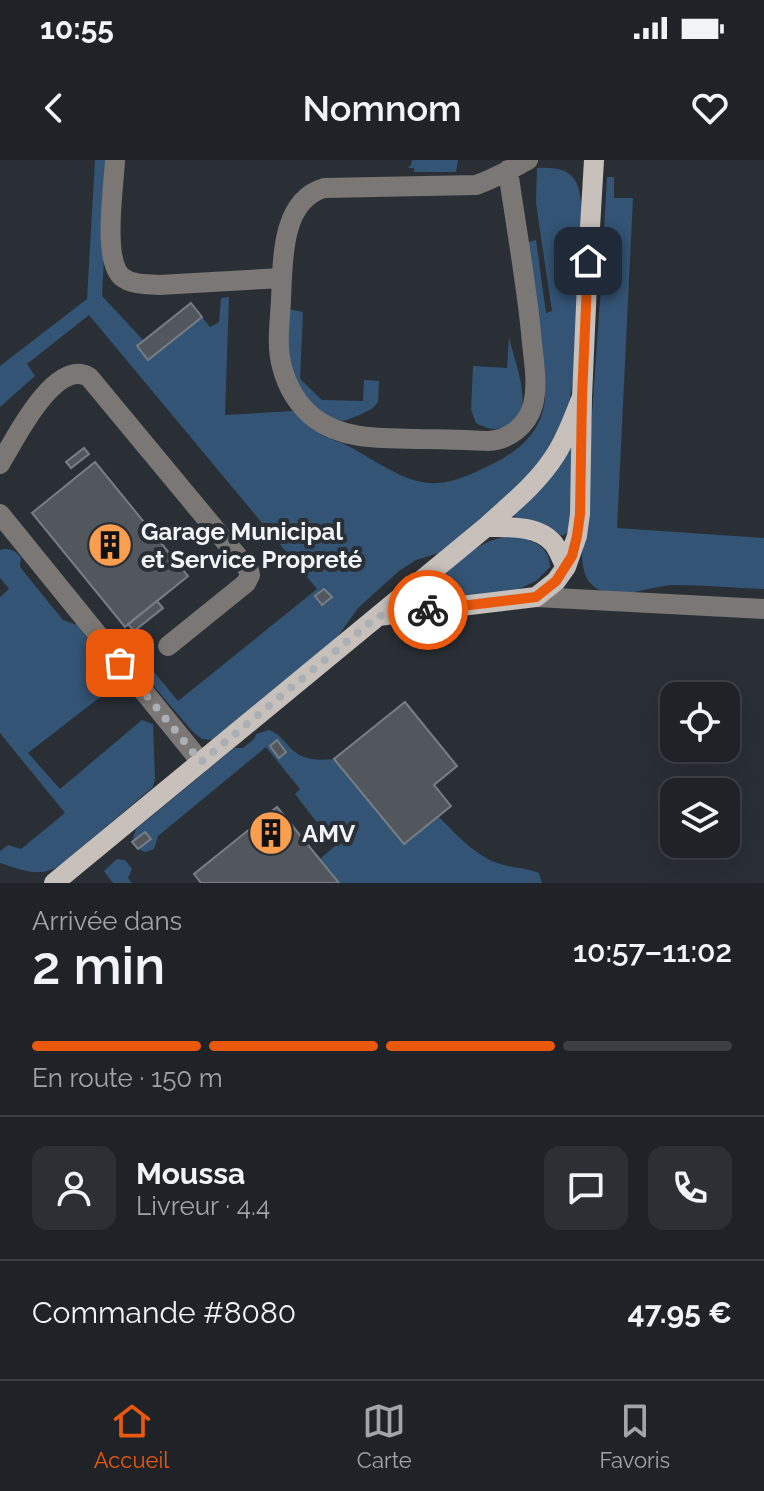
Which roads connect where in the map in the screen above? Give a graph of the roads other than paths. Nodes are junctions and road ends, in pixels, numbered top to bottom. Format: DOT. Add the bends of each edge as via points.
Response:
graph roads {
  1 [pos="115,160"];
  2 [pos="528,160"];
  3 [pos="594,160"];
  4 [pos="508,170"];
  5 [pos="282,278"];
  6 [pos="582,397"];
  7 [pos="0,464"];
  8 [pos="0,514"];
  9 [pos="486,527"];
  10 [pos="566,567"];
  11 [pos="536,597"];
  12 [pos="764,609"];
  13 [pos="378,616"];
  14 [pos="168,646"];
  15 [pos="201,762"];
  16 [pos="54,883"];
  1 -- 5 [label="street" via="111,253 123,277 159,285"];
  2 -- 4 [label="street"];
  3 -- 6 [label="main road"];
  4 -- 5 [label="street" via="476,185 315,190 289,227"];
  4 -- 5 [label="street" via="535,374 530,412 508,436 488,441 376,438 339,431 313,417 294,394 281,362"];
  6 -- 9 [label="main road" via="556,455"];
  6 -- 10 [label="main road" via="580,514"];
  7 -- 14 [label="street" via="39,401 70,374 89,377 249,570 246,583"];
  8 -- 15 [label="street"];
  9 -- 10 [label="main road" via="539,533 553,543"];
  9 -- 13 [label="main road"];
  10 -- 11 [label="main road"];
  11 -- 12 [label="street"];
  11 -- 13 [label="main road"];
  13 -- 15 [label="main road"];
  15 -- 16 [label="main road"];
}
